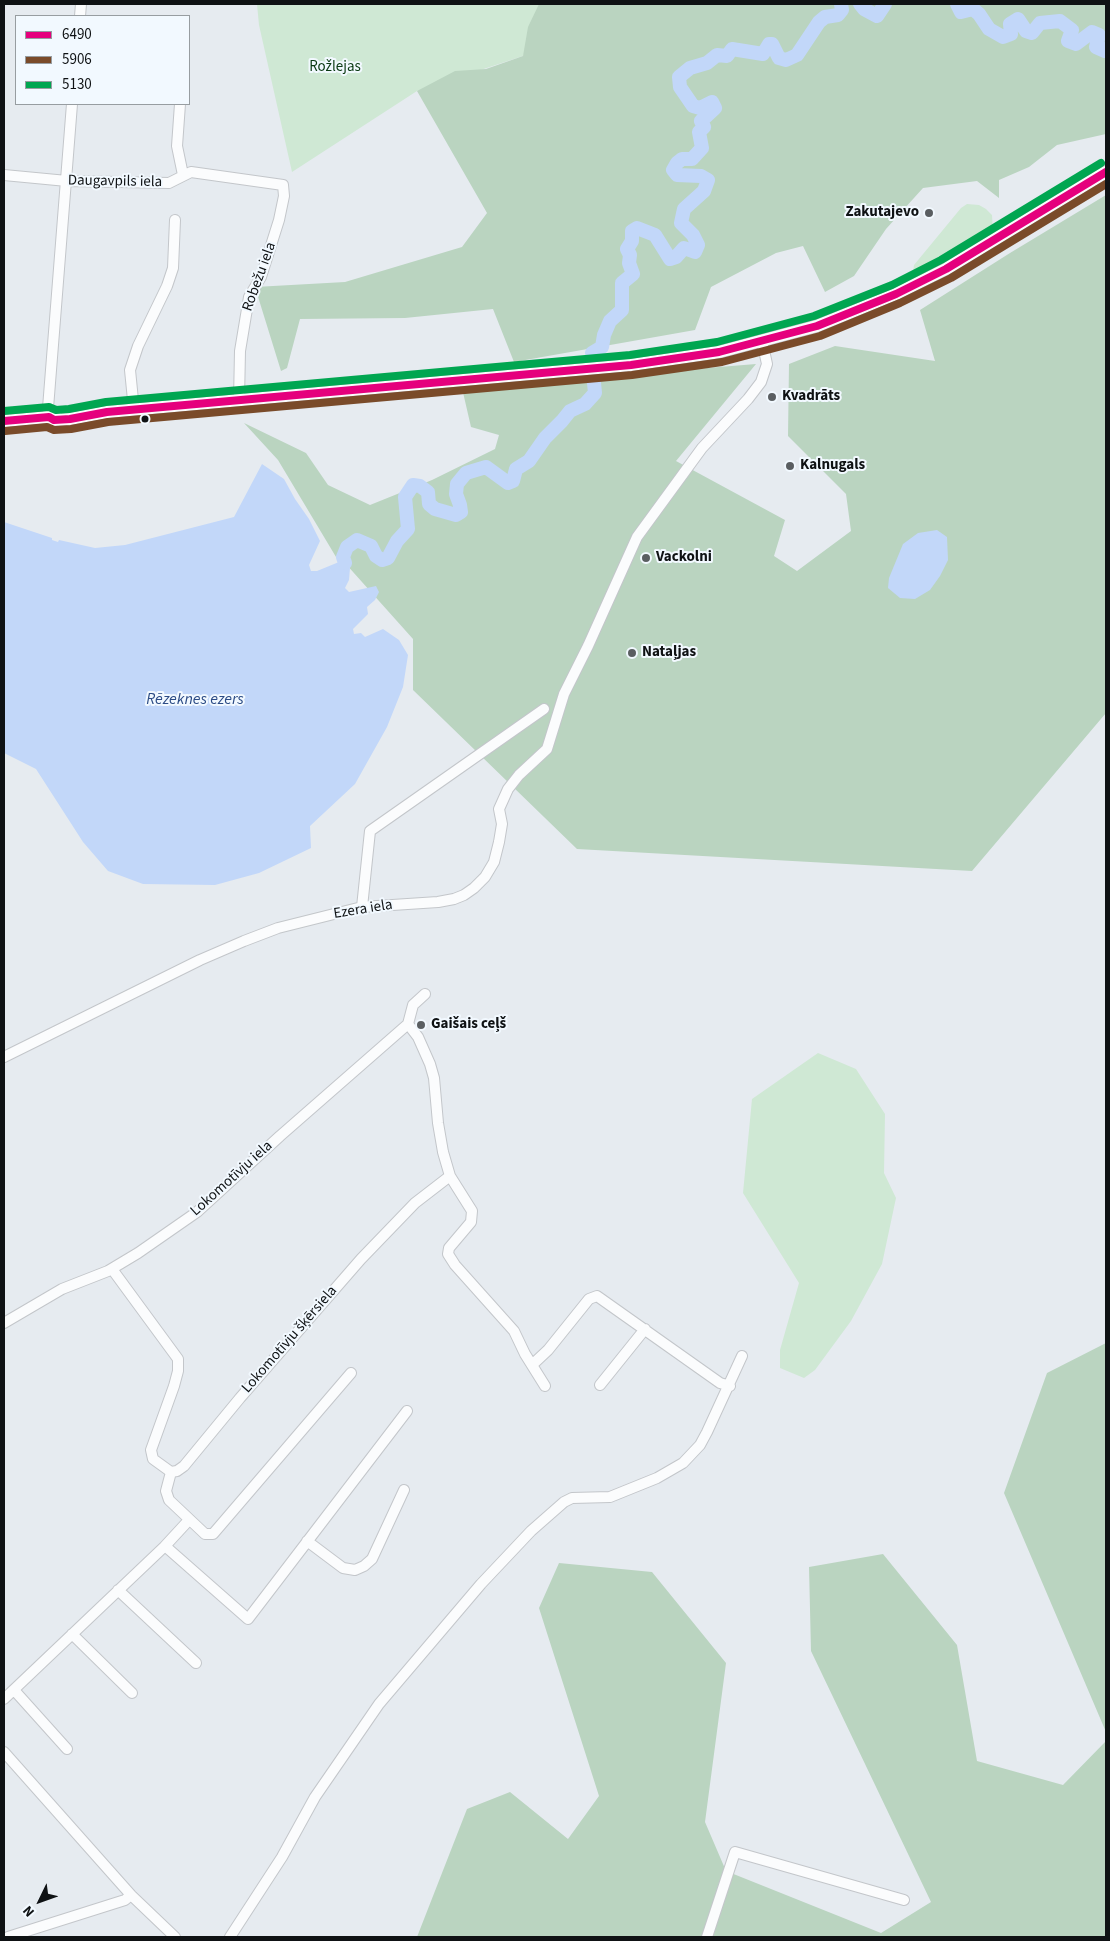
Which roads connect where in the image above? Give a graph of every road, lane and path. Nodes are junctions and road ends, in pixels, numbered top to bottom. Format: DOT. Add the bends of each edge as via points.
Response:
graph roads {
  1 [pos="72,105"];
  2 [pos="180,105"];
  3 [pos="1106,172"];
  4 [pos="4,175"];
  5 [pos="183,176"];
  6 [pos="67,181"];
  7 [pos="283,184"];
  8 [pos="175,220"];
  9 [pos="762,341"];
  10 [pos="238,400"];
  11 [pos="134,410"];
  12 [pos="49,417"];
  13 [pos="4,421"];
  14 [pos="544,709"];
  15 [pos="362,907"];
  16 [pos="425,994"];
  17 [pos="408,1024"];
  18 [pos="4,1057"];
  19 [pos="450,1176"];
  20 [pos="112,1269"];
  21 [pos="4,1323"];
  22 [pos="645,1328"];
  23 [pos="742,1356"];
  24 [pos="532,1365"];
  25 [pos="351,1373"];
  26 [pos="600,1385"];
  27 [pos="545,1386"];
  28 [pos="730,1386"];
  29 [pos="406,1410"];
  30 [pos="170,1472"];
  31 [pos="404,1490"];
  32 [pos="189,1520"];
  33 [pos="307,1541"];
  34 [pos="164,1546"];
  35 [pos="118,1590"];
  36 [pos="72,1634"];
  37 [pos="196,1663"];
  38 [pos="14,1690"];
  39 [pos="132,1693"];
  40 [pos="4,1699"];
  41 [pos="67,1749"];
  42 [pos="4,1752"];
  43 [pos="131,1895"];
  44 [pos="904,1900"];
  45 [pos="8,1937"];
  46 [pos="175,1937"];
  47 [pos="230,1937"];
  48 [pos="706,1937"];
  1 -- 6 [label="street"];
  2 -- 5 [label="street" via="177,146"];
  3 -- 9 [label="main road" via="912,286 817,326"];
  4 -- 6 [label="street, Daugavpils iela"];
  5 -- 6 [label="street, Daugavpils iela" via="169,183"];
  5 -- 7 [label="street, Daugavpils iela" via="191,172"];
  6 -- 12 [label="street"];
  7 -- 10 [label="street, Robežu iela" via="279,220 261,277 249,297 240,351"];
  8 -- 11 [label="street" via="173,268 130,370"];
  9 -- 10 [label="main road" via="695,356 631,365"];
  9 -- 15 [label="street, Ezera iela" via="767,364 761,382 702,448 636,537 564,694 547,749 519,775 499,809 502,824 499,842 494,862 485,877 474,888 454,899"];
  10 -- 11 [label="main road"];
  11 -- 12 [label="main road" via="55,413"];
  12 -- 13 [label="main road"];
  14 -- 15 [label="street" via="370,831"];
  15 -- 18 [label="street, Ezera iela" via="278,928 244,941"];
  16 -- 17 [label="street, Lokomotīvju iela" via="413,1005"];
  17 -- 19 [label="street" via="418,1037 434,1078 438,1123"];
  17 -- 20 [label="street, Lokomotīvju iela" via="197,1212"];
  19 -- 24 [label="street" via="470,1206 472,1218 449,1248 449,1258 514,1331"];
  19 -- 30 [label="street, Lokomotīvju šķērsiela" via="410,1207 271,1361 184,1466"];
  20 -- 21 [label="street, Lokomotīvju iela" via="62,1289"];
  20 -- 30 [label="street" via="178,1359 176,1378 151,1450 153,1459"];
  22 -- 24 [label="street" via="595,1296"];
  22 -- 26 [label="street"];
  22 -- 28 [label="street" via="720,1383"];
  23 -- 28 [label="street"];
  24 -- 27 [label="street"];
  25 -- 32 [label="street" via="215,1533 205,1534"];
  28 -- 47 [label="street" via="700,1445 683,1463 657,1478 610,1497 578,1497 564,1502 531,1531 481,1584 379,1704 315,1796 282,1856"];
  29 -- 33 [label="street"];
  30 -- 32 [label="street" via="166,1495"];
  31 -- 33 [label="street" via="372,1559 364,1566 355,1570 343,1568"];
  32 -- 34 [label="street"];
  33 -- 34 [label="street" via="248,1619"];
  34 -- 35 [label="street"];
  35 -- 36 [label="street"];
  35 -- 37 [label="street"];
  36 -- 38 [label="street"];
  36 -- 39 [label="street"];
  38 -- 40 [label="street"];
  38 -- 41 [label="street"];
  42 -- 43 [label="street"];
  43 -- 45 [label="street" via="125,1900"];
  43 -- 46 [label="street"];
  44 -- 48 [label="street" via="736,1852"];
}
